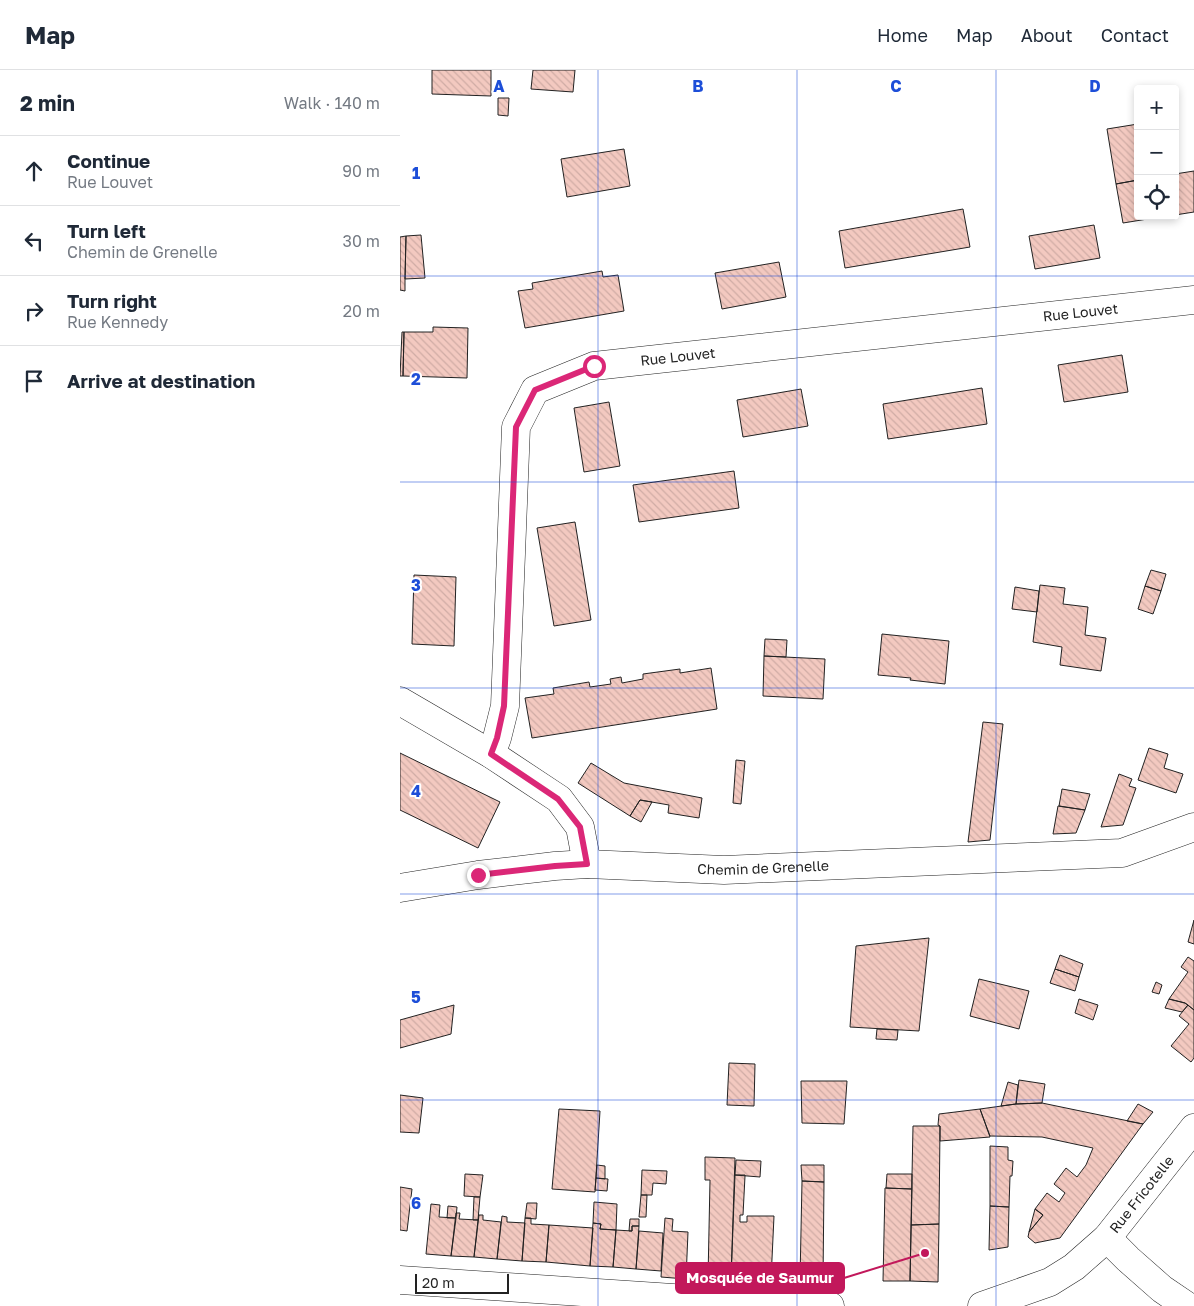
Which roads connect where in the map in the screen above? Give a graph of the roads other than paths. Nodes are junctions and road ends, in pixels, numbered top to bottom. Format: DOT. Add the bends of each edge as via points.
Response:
graph roads {
  1 [pos="1194,300"];
  2 [pos="400,701"];
  3 [pos="491,754"];
  4 [pos="1194,827"];
  5 [pos="587,864"];
  6 [pos="400,888"];
  7 [pos="1194,1128"];
  8 [pos="1108,1238"];
  9 [pos="400,1280"];
  10 [pos="830,1306"];
  11 [pos="982,1306"];
  12 [pos="1187,1306"];
  1 -- 3 [label="street, Rue Louvet" via="594,366 535,390 516,427 504,706"];
  2 -- 3 [label="street"];
  3 -- 5 [label="street" via="558,799 580,827"];
  4 -- 5 [label="street, Chemin de Grenelle" via="1122,853 724,870"];
  5 -- 6 [label="street, Chemin de Grenelle" via="478,875"];
  7 -- 8 [label="street, Rue Fricotelle"];
  8 -- 11 [label="street, Rue Fricotelle" via="1074,1267 1050,1282"];
  8 -- 12 [label="street" via="1162,1289"];
  9 -- 10 [label="street"];
}
